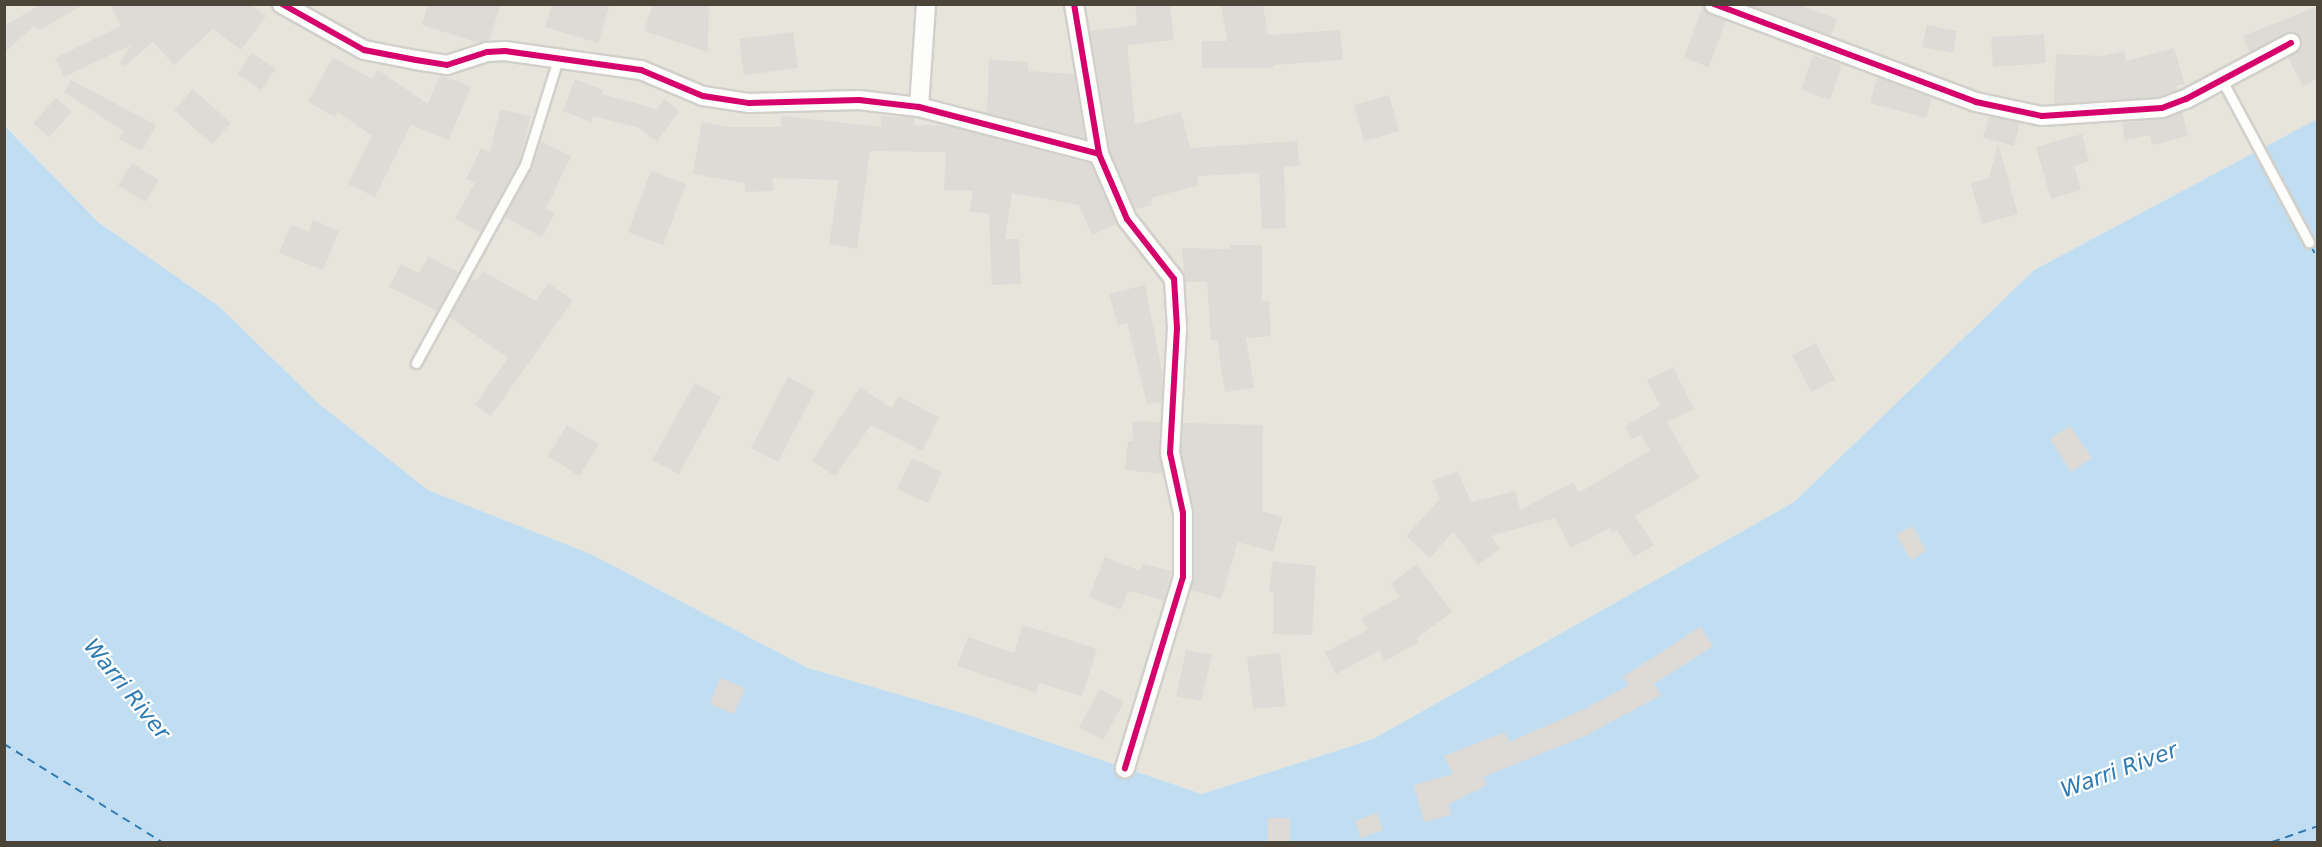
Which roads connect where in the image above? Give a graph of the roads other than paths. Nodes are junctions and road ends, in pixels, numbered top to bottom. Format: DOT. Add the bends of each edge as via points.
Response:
graph roads {
  1 [pos="282,4"];
  2 [pos="926,4"];
  3 [pos="1074,4"];
  4 [pos="1714,4"];
  5 [pos="2291,43"];
  6 [pos="558,59"];
  7 [pos="2222,80"];
  8 [pos="919,107"];
  9 [pos="1099,154"];
  10 [pos="2309,242"];
  11 [pos="416,363"];
  12 [pos="1125,768"];
  1 -- 6 [label="street" via="364,50 447,65 487,52 505,51"];
  2 -- 8 [label="street"];
  3 -- 9 [label="street"];
  4 -- 7 [label="street" via="1976,102 2042,116 2162,108"];
  5 -- 7 [label="street"];
  6 -- 8 [label="street" via="641,70 704,96 737,101 860,100"];
  6 -- 11 [label="lane" via="525,165"];
  7 -- 10 [label="lane"];
  8 -- 9 [label="street"];
  9 -- 12 [label="street" via="1127,219 1174,279 1177,328 1170,453 1183,513 1183,577"];
}
